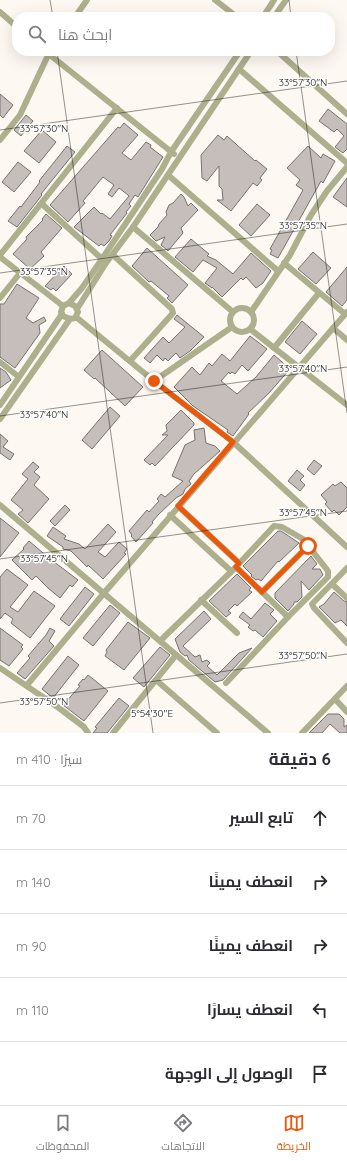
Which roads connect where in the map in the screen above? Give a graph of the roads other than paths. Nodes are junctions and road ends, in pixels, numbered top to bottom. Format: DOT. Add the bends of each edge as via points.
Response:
graph roads {
  1 [pos="87,0"];
  2 [pos="215,0"];
  3 [pos="274,0"];
  4 [pos="286,0"];
  5 [pos="0,12"];
  6 [pos="78,12"];
  7 [pos="231,12"];
  8 [pos="266,12"];
  9 [pos="278,12"];
  10 [pos="12,23"];
  11 [pos="46,56"];
  12 [pos="53,56"];
  13 [pos="237,56"];
  14 [pos="248,56"];
  15 [pos="282,56"];
  16 [pos="239,69"];
  17 [pos="116,108"];
  18 [pos="347,114"];
  19 [pos="0,140"];
  20 [pos="171,152"];
  21 [pos="179,157"];
  22 [pos="347,162"];
  23 [pos="347,167"];
  24 [pos="168,175"];
  25 [pos="42,204"];
  26 [pos="133,227"];
  27 [pos="113,255"];
  28 [pos="0,256"];
  29 [pos="102,260"];
  30 [pos="284,263"];
  31 [pos="278,271"];
  32 [pos="20,273"];
  33 [pos="319,292"];
  34 [pos="0,298"];
  35 [pos="66,305"];
  36 [pos="77,309"];
  37 [pos="233,312"];
  38 [pos="251,312"];
  39 [pos="346,313"];
  40 [pos="62,314"];
  41 [pos="73,318"];
  42 [pos="232,327"];
  43 [pos="333,328"];
  44 [pos="250,329"];
  45 [pos="347,340"];
  46 [pos="274,348"];
  47 [pos="130,361"];
  48 [pos="0,362"];
  49 [pos="299,366"];
  50 [pos="18,377"];
  51 [pos="154,381"];
  52 [pos="0,405"];
  53 [pos="347,405"];
  54 [pos="0,419"];
  55 [pos="233,442"];
  56 [pos="0,505"];
  57 [pos="178,506"];
  58 [pos="170,515"];
  59 [pos="308,546"];
  60 [pos="347,547"];
  61 [pos="235,567"];
  62 [pos="347,568"];
  63 [pos="332,584"];
  64 [pos="262,592"];
  65 [pos="104,593"];
  66 [pos="347,598"];
  67 [pos="201,600"];
  68 [pos="288,616"];
  69 [pos="237,634"];
  70 [pos="160,641"];
  71 [pos="347,643"];
  72 [pos="176,655"];
  73 [pos="0,668"];
  74 [pos="156,680"];
  75 [pos="226,683"];
  76 [pos="27,686"];
  77 [pos="347,686"];
  78 [pos="335,699"];
  79 [pos="347,712"];
  80 [pos="88,733"];
  81 [pos="113,733"];
  82 [pos="217,733"];
  83 [pos="268,733"];
  84 [pos="302,733"];
  1 -- 6 [label="street"];
  2 -- 7 [label="street"];
  3 -- 8 [label="street"];
  4 -- 9 [label="street"];
  5 -- 10 [label="street"];
  11 -- 19 [label="street" via="20,115"];
  12 -- 17 [label="street"];
  13 -- 20 [label="street"];
  14 -- 16 [label="street"];
  15 -- 18 [label="street"];
  16 -- 21 [label="street"];
  16 -- 22 [label="street"];
  17 -- 20 [label="street"];
  17 -- 25 [label="street"];
  20 -- 21 [label="street"];
  20 -- 29 [label="street"];
  21 -- 24 [label="street"];
  23 -- 30 [label="street" via="311,215"];
  24 -- 26 [label="street"];
  24 -- 31 [label="street"];
  25 -- 28 [label="street"];
  25 -- 29 [label="street"];
  26 -- 27 [label="street"];
  26 -- 37 [label="street"];
  27 -- 36 [label="street"];
  27 -- 47 [label="street" via="172,309 173,313"];
  28 -- 32 [label="street"];
  29 -- 35 [label="street"];
  30 -- 31 [label="street"];
  30 -- 33 [label="street"];
  31 -- 38 [label="street"];
  32 -- 34 [label="street"];
  32 -- 35 [label="street"];
  33 -- 39 [label="street"];
  33 -- 46 [label="street"];
  35 -- 36 [label="street" via="75,306"];
  35 -- 40 [label="street" via="62,309"];
  36 -- 41 [label="street" via="78,312"];
  37 -- 38 [label="street" via="243,308"];
  37 -- 42 [label="street" via="230,318"];
  38 -- 44 [label="street" via="255,320"];
  39 -- 43 [label="street"];
  40 -- 41 [label="street" via="65,318"];
  40 -- 50 [label="street"];
  41 -- 47 [label="street"];
  41 -- 54 [label="street"];
  42 -- 44 [label="street" via="240,332"];
  42 -- 51 [label="street"];
  43 -- 45 [label="street"];
  43 -- 49 [label="street"];
  44 -- 46 [label="street"];
  46 -- 49 [label="street"];
  47 -- 51 [label="street"];
  48 -- 50 [label="street"];
  49 -- 53 [label="street"];
  49 -- 55 [label="street"];
  50 -- 52 [label="street"];
  51 -- 55 [label="street"];
  55 -- 57 [label="street"];
  55 -- 60 [label="street"];
  56 -- 65 [label="street"];
  57 -- 58 [label="street"];
  57 -- 61 [label="street"];
  58 -- 61 [label="street"];
  58 -- 65 [label="street"];
  59 -- 61 [label="street" via="302,539 282,527 274,526"];
  59 -- 64 [label="street"];
  59 -- 68 [label="street" via="328,571 328,577"];
  61 -- 64 [label="street"];
  61 -- 67 [label="street"];
  62 -- 63 [label="street"];
  63 -- 66 [label="street"];
  63 -- 71 [label="street" via="312,607"];
  64 -- 68 [label="street"];
  65 -- 70 [label="street"];
  65 -- 76 [label="street"];
  67 -- 69 [label="street"];
  67 -- 70 [label="street"];
  68 -- 75 [label="street"];
  70 -- 72 [label="street"];
  72 -- 74 [label="street"];
  72 -- 83 [label="street"];
  73 -- 76 [label="street"];
  74 -- 81 [label="street"];
  74 -- 82 [label="street"];
  76 -- 80 [label="street" via="84,727"];
  77 -- 78 [label="street"];
  78 -- 79 [label="street"];
  78 -- 84 [label="street"];
}
